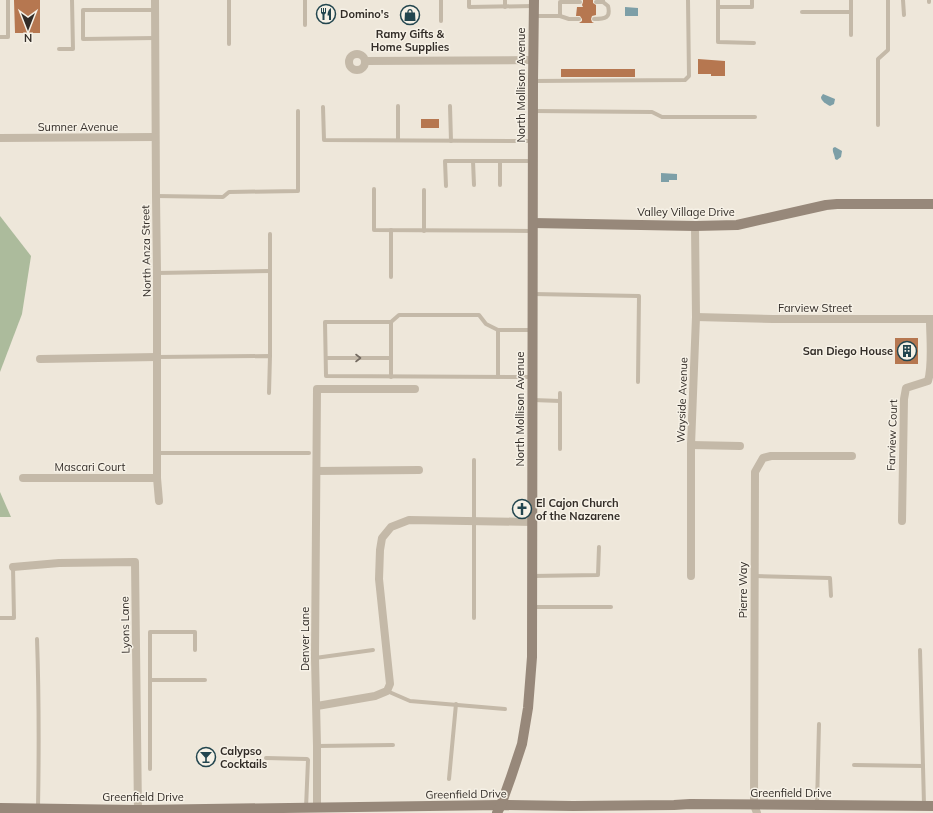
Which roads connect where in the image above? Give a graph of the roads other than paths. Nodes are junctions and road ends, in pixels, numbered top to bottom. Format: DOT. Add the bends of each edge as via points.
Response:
graph roads {
  1 [pos="8,0"];
  2 [pos="72,0"];
  3 [pos="155,0"];
  4 [pos="229,0"];
  5 [pos="305,0"];
  6 [pos="441,0"];
  7 [pos="469,0"];
  8 [pos="504,0"];
  9 [pos="688,0"];
  10 [pos="718,0"];
  11 [pos="752,0"];
  12 [pos="851,0"];
  13 [pos="888,0"];
  14 [pos="904,0"];
  15 [pos="569,1"];
  16 [pos="604,1"];
  17 [pos="580,2"];
  18 [pos="596,2"];
  19 [pos="504,7"];
  20 [pos="718,7"];
  21 [pos="533,8"];
  22 [pos="155,10"];
  23 [pos="802,12"];
  24 [pos="851,12"];
  25 [pos="904,15"];
  26 [pos="560,16"];
  27 [pos="579,19"];
  28 [pos="594,19"];
  29 [pos="441,21"];
  30 [pos="305,24"];
  31 [pos="851,35"];
  32 [pos="0,37"];
  33 [pos="156,38"];
  34 [pos="754,43"];
  35 [pos="229,44"];
  36 [pos="59,49"];
  37 [pos="533,60"];
  38 [pos="366,61"];
  39 [pos="533,81"];
  40 [pos="398,106"];
  41 [pos="450,106"];
  42 [pos="324,107"];
  43 [pos="298,111"];
  44 [pos="533,111"];
  45 [pos="755,117"];
  46 [pos="878,125"];
  47 [pos="156,137"];
  48 [pos="0,138"];
  49 [pos="398,140"];
  50 [pos="451,141"];
  51 [pos="533,141"];
  52 [pos="473,161"];
  53 [pos="500,161"];
  54 [pos="533,161"];
  55 [pos="474,185"];
  56 [pos="500,185"];
  57 [pos="446,186"];
  58 [pos="374,189"];
  59 [pos="424,190"];
  60 [pos="156,196"];
  61 [pos="933,204"];
  62 [pos="695,226"];
  63 [pos="533,227"];
  64 [pos="390,230"];
  65 [pos="424,230"];
  66 [pos="270,234"];
  67 [pos="270,271"];
  68 [pos="157,273"];
  69 [pos="390,277"];
  70 [pos="533,294"];
  71 [pos="696,317"];
  72 [pos="931,319"];
  73 [pos="391,322"];
  74 [pos="498,330"];
  75 [pos="533,330"];
  76 [pos="157,356"];
  77 [pos="270,356"];
  78 [pos="326,358"];
  79 [pos="391,358"];
  80 [pos="40,359"];
  81 [pos="391,377"];
  82 [pos="498,377"];
  83 [pos="532,377"];
  84 [pos="638,382"];
  85 [pos="415,389"];
  86 [pos="269,393"];
  87 [pos="560,393"];
  88 [pos="532,400"];
  89 [pos="560,401"];
  90 [pos="691,445"];
  91 [pos="740,446"];
  92 [pos="560,449"];
  93 [pos="157,453"];
  94 [pos="308,453"];
  95 [pos="852,456"];
  96 [pos="474,460"];
  97 [pos="418,470"];
  98 [pos="317,471"];
  99 [pos="24,478"];
  100 [pos="156,478"];
  101 [pos="159,501"];
  102 [pos="474,521"];
  103 [pos="902,521"];
  104 [pos="532,522"];
  105 [pos="599,547"];
  106 [pos="12,567"];
  107 [pos="532,576"];
  108 [pos="691,576"];
  109 [pos="755,576"];
  110 [pos="831,596"];
  111 [pos="611,607"];
  112 [pos="532,608"];
  113 [pos="0,618"];
  114 [pos="474,618"];
  115 [pos="37,639"];
  116 [pos="195,650"];
  117 [pos="373,650"];
  118 [pos="920,650"];
  119 [pos="315,658"];
  120 [pos="150,680"];
  121 [pos="205,680"];
  122 [pos="387,691"];
  123 [pos="456,704"];
  124 [pos="316,706"];
  125 [pos="505,709"];
  126 [pos="819,724"];
  127 [pos="393,745"];
  128 [pos="317,746"];
  129 [pos="266,758"];
  130 [pos="854,765"];
  131 [pos="923,766"];
  132 [pos="150,769"];
  133 [pos="449,779"];
  134 [pos="817,805"];
  135 [pos="928,806"];
  136 [pos="38,808"];
  137 [pos="306,808"];
  138 [pos="317,808"];
  139 [pos="499,809"];
  140 [pos="755,809"];
  141 [pos="892,809"];
  142 [pos="4,810"];
  143 [pos="573,810"];
  144 [pos="231,811"];
  145 [pos="138,812"];
  1 -- 32 [label="lane" via="8,37"];
  2 -- 36 [label="lane" via="73,49"];
  3 -- 22 [label="street, North Anza Street"];
  4 -- 35 [label="lane"];
  5 -- 30 [label="lane"];
  6 -- 29 [label="lane"];
  7 -- 19 [label="lane" via="469,7"];
  8 -- 19 [label="lane"];
  9 -- 39 [label="lane" via="689,76 686,80"];
  10 -- 20 [label="lane"];
  11 -- 20 [label="lane" via="752,7"];
  12 -- 24 [label="lane"];
  13 -- 46 [label="lane" via="888,50 878,59"];
  14 -- 25 [label="lane"];
  15 -- 17 [label="lane"];
  15 -- 26 [label="lane" via="560,2"];
  16 -- 18 [label="lane"];
  16 -- 28 [label="lane" via="609,14 606,18"];
  19 -- 21 [label="lane"];
  20 -- 34 [label="lane" via="718,42"];
  21 -- 26 [label="lane"];
  21 -- 37 [label="main road, North Mollison Avenue"];
  22 -- 33 [label="street, North Anza Street"];
  22 -- 33 [label="lane" via="83,10 83,39"];
  23 -- 24 [label="lane"];
  24 -- 31 [label="lane"];
  26 -- 27 [label="lane"];
  33 -- 47 [label="street, North Anza Street"];
  37 -- 38 [label="street"];
  37 -- 39 [label="main road, North Mollison Avenue"];
  39 -- 44 [label="main road, North Mollison Avenue"];
  40 -- 49 [label="lane"];
  41 -- 50 [label="lane"];
  42 -- 49 [label="lane" via="324,140"];
  43 -- 60 [label="lane" via="298,191 229,192 223,197"];
  44 -- 45 [label="lane" via="652,112 662,117"];
  44 -- 51 [label="main road, North Mollison Avenue"];
  47 -- 48 [label="street, Sumner Avenue"];
  47 -- 60 [label="street, North Anza Street"];
  49 -- 50 [label="lane"];
  50 -- 51 [label="lane"];
  51 -- 54 [label="main road, North Mollison Avenue"];
  52 -- 53 [label="lane"];
  52 -- 55 [label="lane"];
  52 -- 57 [label="lane" via="445,161"];
  53 -- 54 [label="lane"];
  53 -- 56 [label="lane"];
  54 -- 63 [label="main road, North Mollison Avenue"];
  58 -- 64 [label="lane" via="374,230"];
  59 -- 65 [label="lane"];
  60 -- 68 [label="street, North Anza Street"];
  61 -- 62 [label="main road, Valley Village Drive" via="826,205 737,225"];
  62 -- 63 [label="main road, Valley Village Drive"];
  62 -- 71 [label="street, Wayside Avenue"];
  63 -- 65 [label="lane"];
  63 -- 70 [label="main road, North Mollison Avenue"];
  64 -- 65 [label="lane"];
  64 -- 69 [label="lane"];
  66 -- 67 [label="lane"];
  67 -- 68 [label="lane"];
  67 -- 77 [label="lane"];
  68 -- 76 [label="street, North Anza Street"];
  70 -- 75 [label="main road, North Mollison Avenue"];
  70 -- 84 [label="lane" via="639,296"];
  71 -- 72 [label="street, Farview Street"];
  71 -- 90 [label="street, Wayside Avenue"];
  72 -- 103 [label="street, Farview Court" via="932,362 928,382 906,388 904,399"];
  73 -- 74 [label="lane" via="399,315 479,315 486,324"];
  73 -- 78 [label="lane" via="325,322"];
  73 -- 79 [label="lane"];
  74 -- 75 [label="lane"];
  74 -- 82 [label="lane"];
  75 -- 83 [label="main road, North Mollison Avenue"];
  76 -- 77 [label="lane"];
  76 -- 80 [label="street"];
  76 -- 93 [label="street, North Anza Street"];
  77 -- 86 [label="lane"];
  78 -- 79 [label="lane, one-way"];
  78 -- 81 [label="lane" via="326,376"];
  79 -- 81 [label="lane"];
  81 -- 82 [label="lane"];
  82 -- 83 [label="lane"];
  83 -- 88 [label="main road, North Mollison Avenue"];
  85 -- 98 [label="street, Denver Lane" via="316,389"];
  87 -- 89 [label="lane"];
  88 -- 89 [label="lane"];
  88 -- 104 [label="main road, North Mollison Avenue"];
  89 -- 92 [label="lane"];
  90 -- 91 [label="street"];
  90 -- 108 [label="street, Wayside Avenue"];
  93 -- 94 [label="lane"];
  93 -- 100 [label="street, North Anza Street"];
  95 -- 109 [label="street, Pierre Way" via="763,458 755,472"];
  96 -- 102 [label="lane"];
  97 -- 98 [label="street"];
  98 -- 119 [label="street, Denver Lane"];
  99 -- 100 [label="street, Mascari Court"];
  100 -- 101 [label="street, North Anza Street"];
  102 -- 104 [label="street"];
  102 -- 114 [label="lane"];
  102 -- 122 [label="street" via="409,520 391,527 382,538 378,579 390,684"];
  104 -- 107 [label="main road, North Mollison Avenue"];
  105 -- 107 [label="lane" via="598,575"];
  106 -- 113 [label="lane" via="14,618"];
  106 -- 145 [label="street, Lyons Lane" via="59,563 135,562"];
  107 -- 112 [label="main road, North Mollison Avenue"];
  109 -- 110 [label="lane" via="830,578"];
  109 -- 140 [label="street, Pierre Way"];
  111 -- 112 [label="lane"];
  112 -- 139 [label="main road, North Mollison Avenue" via="528,708 522,744"];
  115 -- 136 [label="lane"];
  116 -- 120 [label="lane" via="195,632 150,632"];
  117 -- 119 [label="lane"];
  118 -- 131 [label="lane"];
  119 -- 124 [label="street, Denver Lane"];
  120 -- 121 [label="lane"];
  120 -- 132 [label="lane"];
  122 -- 123 [label="lane" via="410,701"];
  122 -- 124 [label="street" via="375,696"];
  123 -- 125 [label="lane"];
  123 -- 133 [label="lane"];
  124 -- 128 [label="street, Denver Lane"];
  126 -- 134 [label="lane"];
  127 -- 128 [label="lane"];
  128 -- 138 [label="street, Denver Lane"];
  129 -- 137 [label="lane" via="308,760"];
  130 -- 131 [label="lane"];
  131 -- 135 [label="lane"];
  134 -- 140 [label="main road, Greenfield Drive"];
  134 -- 141 [label="main road, Greenfield Drive"];
  135 -- 141 [label="main road, Greenfield Drive"];
  136 -- 142 [label="main road, Greenfield Drive"];
  136 -- 145 [label="main road, Greenfield Drive"];
  137 -- 138 [label="main road, Greenfield Drive"];
  137 -- 144 [label="main road, Greenfield Drive"];
  138 -- 139 [label="main road, Greenfield Drive"];
  139 -- 143 [label="main road, Greenfield Drive"];
  140 -- 143 [label="main road, Greenfield Drive" via="690,804"];
  144 -- 145 [label="main road, Greenfield Drive"];
}
